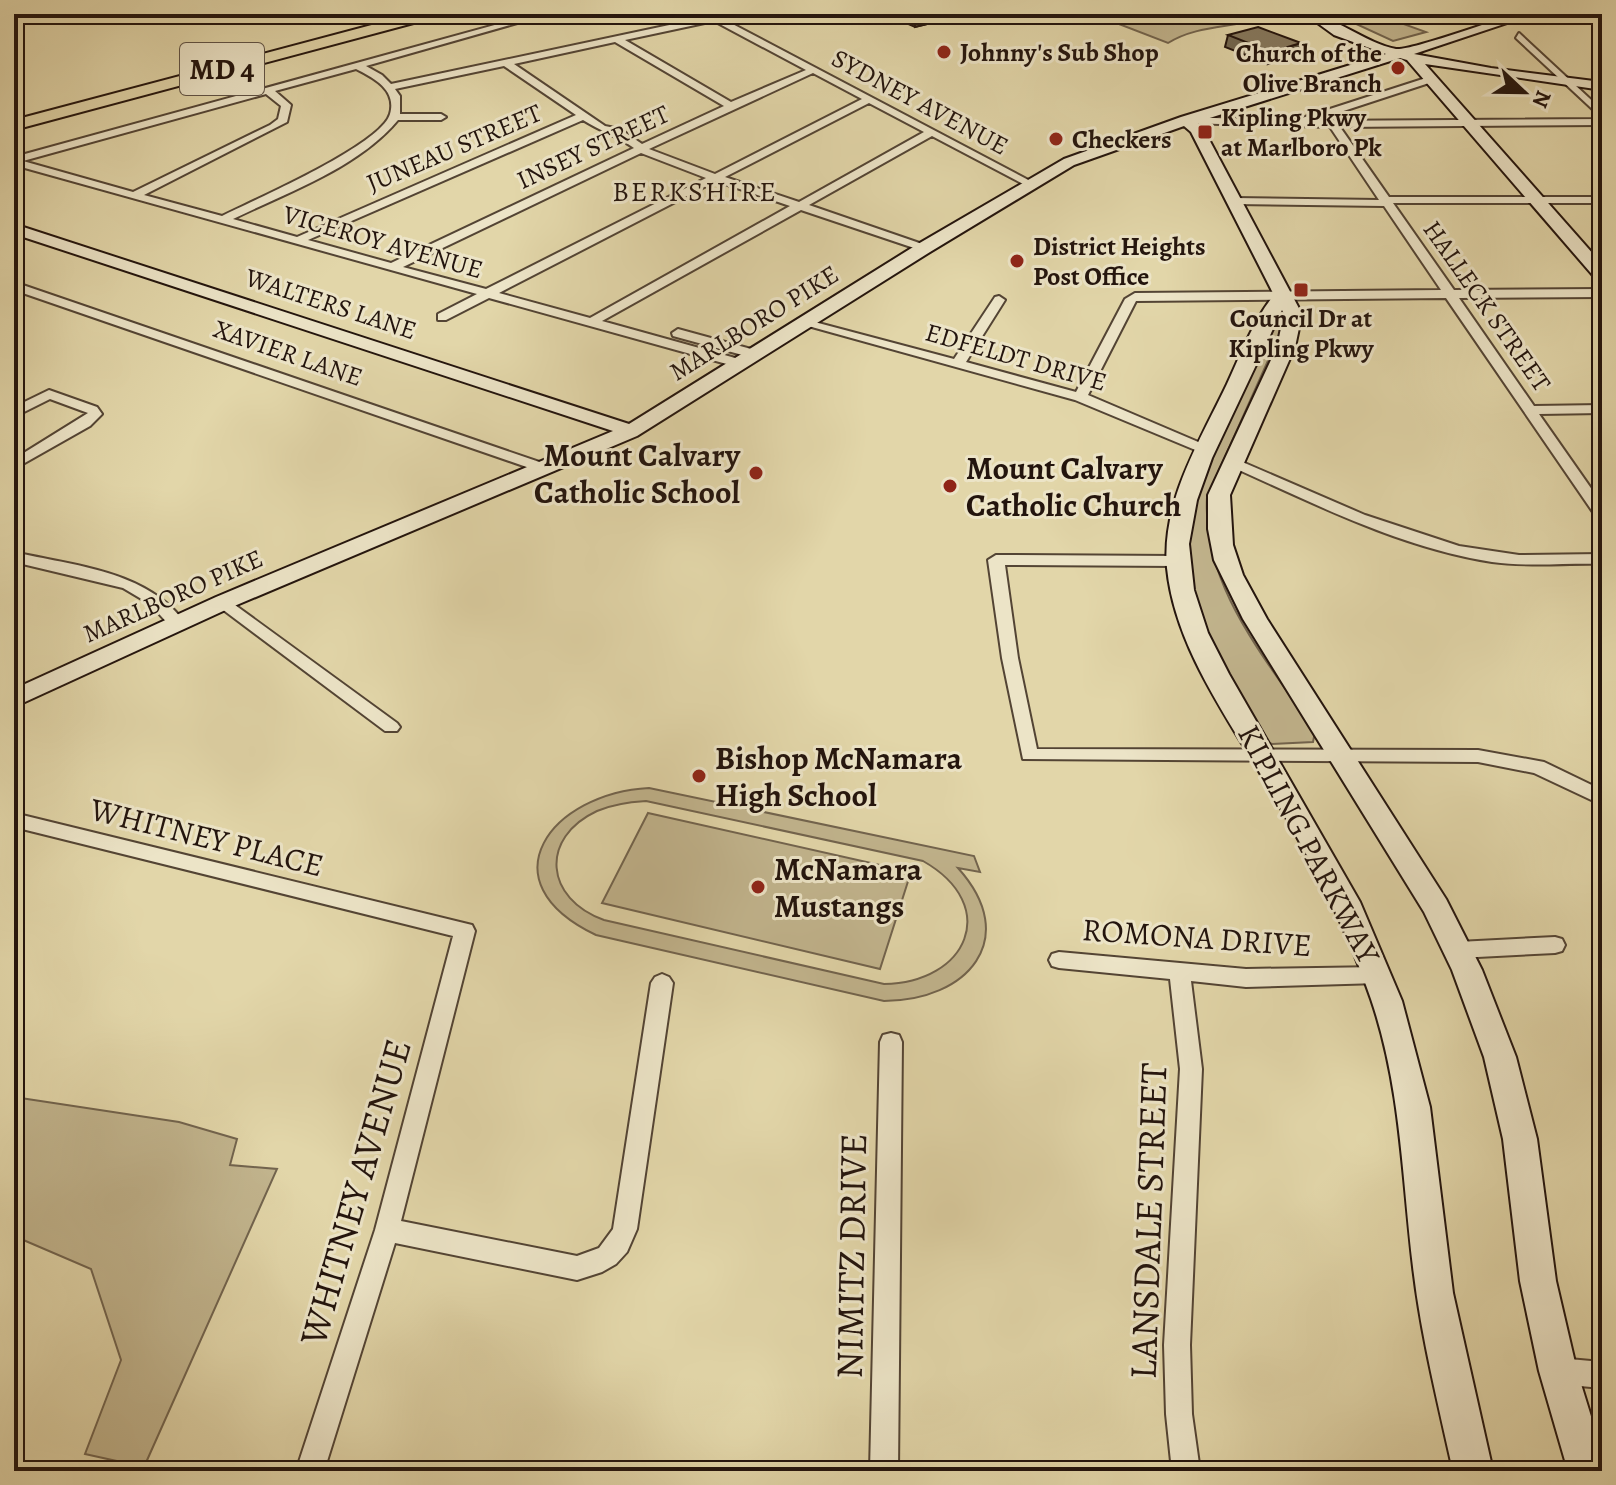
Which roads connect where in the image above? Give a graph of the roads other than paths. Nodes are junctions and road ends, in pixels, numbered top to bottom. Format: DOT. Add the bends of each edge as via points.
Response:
graph roads {
  1 [pos="401,14"];
  2 [pos="431,14"];
  3 [pos="545,14"];
  4 [pos="735,14"];
  5 [pos="1311,14"];
  6 [pos="1527,14"];
  7 [pos="712,16"];
  8 [pos="1519,36"];
  9 [pos="618,40"];
  10 [pos="1404,56"];
  11 [pos="508,64"];
  12 [pos="358,66"];
  13 [pos="813,70"];
  14 [pos="1429,80"];
  15 [pos="1566,81"];
  16 [pos="1602,86"];
  17 [pos="390,87"];
  18 [pos="268,91"];
  19 [pos="869,99"];
  20 [pos="731,106"];
  21 [pos="585,115"];
  22 [pos="1602,115"];
  23 [pos="14,116"];
  24 [pos="394,117"];
  25 [pos="441,117"];
  26 [pos="1186,120"];
  27 [pos="1469,122"];
  28 [pos="1602,122"];
  29 [pos="1304,124"];
  30 [pos="1333,124"];
  31 [pos="14,125"];
  32 [pos="602,128"];
  33 [pos="930,133"];
  34 [pos="642,148"];
  35 [pos="35,155"];
  36 [pos="629,155"];
  37 [pos="14,161"];
  38 [pos="714,178"];
  39 [pos="1029,183"];
  40 [pos="702,184"];
  41 [pos="150,189"];
  42 [pos="135,195"];
  43 [pos="1535,200"];
  44 [pos="1602,200"];
  45 [pos="1234,201"];
  46 [pos="1386,202"];
  47 [pos="792,209"];
  48 [pos="238,212"];
  49 [pos="223,220"];
  50 [pos="14,229"];
  51 [pos="312,233"];
  52 [pos="297,241"];
  53 [pos="919,251"];
  54 [pos="409,259"];
  55 [pos="393,267"];
  56 [pos="1602,275"];
  57 [pos="14,286"];
  58 [pos="504,286"];
  59 [pos="1449,293"];
  60 [pos="1602,293"];
  61 [pos="487,294"];
  62 [pos="1285,294"];
  63 [pos="999,300"];
  64 [pos="605,314"];
  65 [pos="442,317"];
  66 [pos="592,322"];
  67 [pos="807,324"];
  68 [pos="749,360"];
  69 [pos="958,364"];
  70 [pos="1080,397"];
  71 [pos="1602,409"];
  72 [pos="1529,410"];
  73 [pos="14,413"];
  74 [pos="630,432"];
  75 [pos="1205,450"];
  76 [pos="1233,462"];
  77 [pos="14,465"];
  78 [pos="546,469"];
  79 [pos="1602,515"];
  80 [pos="14,557"];
  81 [pos="1602,559"];
  82 [pos="1177,561"];
  83 [pos="224,602"];
  84 [pos="178,624"];
  85 [pos="14,699"];
  86 [pos="391,727"];
  87 [pos="1339,753"];
  88 [pos="1261,754"];
  89 [pos="1602,798"];
  90 [pos="14,820"];
  91 [pos="465,931"];
  92 [pos="1555,945"];
  93 [pos="1458,950"];
  94 [pos="1059,960"];
  95 [pos="1180,973"];
  96 [pos="1379,975"];
  97 [pos="662,983"];
  98 [pos="891,1042"];
  99 [pos="387,1230"];
  100 [pos="1558,1371"];
  101 [pos="1602,1375"];
  102 [pos="310,1471"];
  103 [pos="884,1471"];
  104 [pos="1186,1471"];
  105 [pos="1473,1471"];
  106 [pos="1588,1471"];
  1 -- 23 [label="highway, MD 4"];
  2 -- 31 [label="highway, MD 4"];
  3 -- 12 [label="street"];
  4 -- 7 [label="street"];
  5 -- 10 [label="street" via="1341,33"];
  6 -- 10 [label="street, MARLBORO PIKE"];
  7 -- 9 [label="street"];
  7 -- 13 [label="street, SYDNEY AVENUE"];
  8 -- 15 [label="street"];
  9 -- 11 [label="street"];
  9 -- 20 [label="street"];
  10 -- 14 [label="street"];
  10 -- 15 [label="street"];
  10 -- 26 [label="street, MARLBORO PIKE"];
  11 -- 17 [label="street"];
  11 -- 21 [label="street"];
  12 -- 17 [label="street"];
  12 -- 18 [label="street"];
  13 -- 19 [label="street, SYDNEY AVENUE"];
  13 -- 20 [label="street, INSEY STREET"];
  14 -- 27 [label="street"];
  14 -- 29 [label="street"];
  15 -- 16 [label="street"];
  15 -- 22 [label="street"];
  17 -- 24 [label="street"];
  18 -- 35 [label="street"];
  18 -- 41 [label="street" via="286,105 283,120"];
  19 -- 33 [label="street, SYDNEY AVENUE"];
  19 -- 38 [label="street"];
  20 -- 34 [label="street, INSEY STREET"];
  21 -- 32 [label="street"];
  21 -- 51 [label="street, JUNEAU STREET"];
  24 -- 25 [label="street"];
  24 -- 48 [label="street" via="366,144"];
  26 -- 29 [label="street"];
  26 -- 39 [label="street, MARLBORO PIKE" via="1094,152"];
  26 -- 45 [label="street, KIPLING PARKWAY" via="1197,130"];
  27 -- 28 [label="street"];
  27 -- 30 [label="street"];
  27 -- 43 [label="street"];
  29 -- 30 [label="street"];
  30 -- 46 [label="street, HALLECK STREET"];
  32 -- 34 [label="street"];
  32 -- 36 [label="street"];
  33 -- 39 [label="street, SYDNEY AVENUE"];
  33 -- 47 [label="street"];
  34 -- 36 [label="street, INSEY STREET"];
  34 -- 38 [label="street"];
  35 -- 37 [label="street"];
  35 -- 41 [label="street, VICEROY AVENUE"];
  36 -- 40 [label="street"];
  36 -- 54 [label="street, INSEY STREET"];
  37 -- 42 [label="street, VICEROY AVENUE"];
  38 -- 40 [label="street"];
  38 -- 47 [label="street"];
  39 -- 53 [label="street, MARLBORO PIKE"];
  40 -- 47 [label="street"];
  40 -- 58 [label="street"];
  41 -- 42 [label="street"];
  41 -- 48 [label="street, VICEROY AVENUE"];
  42 -- 49 [label="street, VICEROY AVENUE"];
  43 -- 44 [label="street"];
  43 -- 46 [label="street"];
  43 -- 56 [label="street"];
  45 -- 46 [label="street"];
  45 -- 62 [label="street, KIPLING PARKWAY"];
  46 -- 59 [label="street, HALLECK STREET"];
  47 -- 53 [label="street"];
  47 -- 64 [label="street"];
  48 -- 49 [label="street"];
  48 -- 51 [label="street, VICEROY AVENUE"];
  49 -- 52 [label="street, VICEROY AVENUE"];
  50 -- 74 [label="street, WALTERS LANE"];
  51 -- 52 [label="street, JUNEAU STREET"];
  51 -- 54 [label="street, VICEROY AVENUE"];
  52 -- 55 [label="street, VICEROY AVENUE"];
  53 -- 67 [label="street, MARLBORO PIKE"];
  54 -- 55 [label="street, INSEY STREET"];
  54 -- 58 [label="street, VICEROY AVENUE"];
  55 -- 61 [label="street, VICEROY AVENUE"];
  57 -- 78 [label="street, XAVIER LANE"];
  58 -- 61 [label="street"];
  58 -- 64 [label="street, VICEROY AVENUE"];
  59 -- 60 [label="street"];
  59 -- 62 [label="street"];
  59 -- 72 [label="street, HALLECK STREET"];
  61 -- 65 [label="street"];
  61 -- 66 [label="street, VICEROY AVENUE"];
  62 -- 70 [label="street" via="1131,299"];
  62 -- 75 [label="street, KIPLING PARKWAY" via="1271,311"];
  62 -- 76 [label="street, KIPLING PARKWAY" via="1293,327"];
  63 -- 69 [label="street"];
  64 -- 66 [label="street"];
  64 -- 68 [label="street, VICEROY AVENUE"];
  66 -- 68 [label="street, VICEROY AVENUE"];
  67 -- 68 [label="street, MARLBORO PIKE"];
  67 -- 69 [label="street, EDFELDT DRIVE"];
  68 -- 74 [label="street, MARLBORO PIKE"];
  69 -- 70 [label="street, EDFELDT DRIVE"];
  70 -- 75 [label="street, EDFELDT DRIVE"];
  71 -- 72 [label="street"];
  72 -- 79 [label="street, HALLECK STREET"];
  73 -- 77 [label="street" via="49,394 95,414"];
  74 -- 78 [label="street, MARLBORO PIKE"];
  75 -- 82 [label="street, KIPLING PARKWAY" via="1180,513"];
  76 -- 81 [label="street" via="1429,543 1498,558"];
  76 -- 87 [label="street, KIPLING PARKWAY" via="1217,513 1224,562"];
  78 -- 83 [label="street, MARLBORO PIKE"];
  80 -- 84 [label="street" via="128,584 156,600"];
  82 -- 88 [label="street, KIPLING PARKWAY" via="1200,642"];
  82 -- 88 [label="street" via="996,560 1029,755"];
  83 -- 84 [label="street, MARLBORO PIKE"];
  83 -- 86 [label="street"];
  84 -- 85 [label="street, MARLBORO PIKE"];
  87 -- 88 [label="street"];
  87 -- 89 [label="street" via="1513,760"];
  87 -- 93 [label="street, KIPLING PARKWAY"];
  88 -- 96 [label="street, KIPLING PARKWAY" via="1343,894"];
  90 -- 91 [label="street, WHITNEY PLACE"];
  91 -- 99 [label="street, WHITNEY AVENUE"];
  92 -- 93 [label="street"];
  93 -- 100 [label="street, KIPLING PARKWAY" via="1493,1036 1516,1126 1538,1281"];
  94 -- 95 [label="street, ROMONA DRIVE"];
  95 -- 96 [label="street, ROMONA DRIVE" via="1246,978"];
  95 -- 104 [label="street, LANSDALE STREET" via="1191,1083 1177,1345"];
  96 -- 105 [label="street, KIPLING PARKWAY" via="1415,1110 1435,1294"];
  97 -- 99 [label="street" via="625,1229 611,1253 577,1268"];
  98 -- 103 [label="street, NIMITZ DRIVE"];
  99 -- 102 [label="street, WHITNEY AVENUE"];
  100 -- 101 [label="street"];
  100 -- 106 [label="street, KIPLING PARKWAY"];
}
